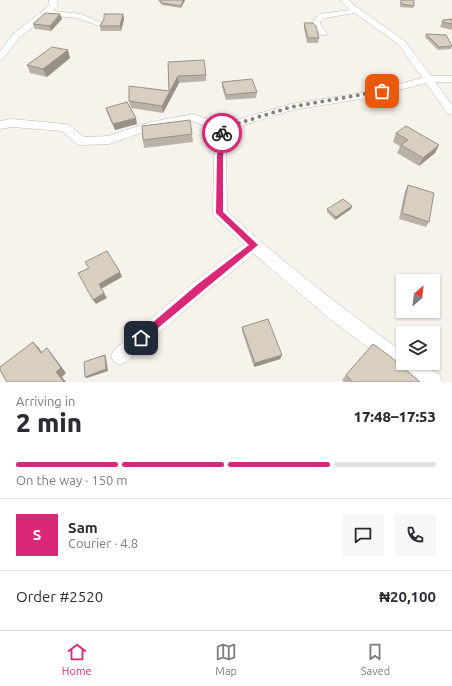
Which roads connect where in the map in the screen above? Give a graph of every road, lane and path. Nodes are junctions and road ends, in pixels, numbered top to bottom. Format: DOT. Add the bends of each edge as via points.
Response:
graph roads {
  1 [pos="53,0"];
  2 [pos="345,0"];
  3 [pos="356,10"];
  4 [pos="46,12"];
  5 [pos="100,24"];
  6 [pos="324,33"];
  7 [pos="0,57"];
  8 [pos="428,79"];
  9 [pos="452,79"];
  10 [pos="452,112"];
  11 [pos="0,125"];
  12 [pos="223,128"];
  13 [pos="254,245"];
  14 [pos="120,356"];
  15 [pos="396,358"];
  16 [pos="414,370"];
  17 [pos="433,382"];
  1 -- 4 [label="street" via="54,6"];
  2 -- 3 [label="street"];
  3 -- 6 [label="street" via="323,16 316,21"];
  3 -- 8 [label="street" via="402,43"];
  4 -- 5 [label="street" via="78,16"];
  4 -- 7 [label="street" via="16,36"];
  8 -- 9 [label="street"];
  8 -- 10 [label="street"];
  8 -- 12 [label="street" via="367,95 291,107"];
  11 -- 12 [label="street" via="12,123 65,128 81,141 109,140 151,126 193,117"];
  12 -- 13 [label="street" via="220,213"];
  13 -- 14 [label="street" via="200,287"];
  13 -- 15 [label="street" via="337,314"];
  16 -- 17 [label="street"];
}
